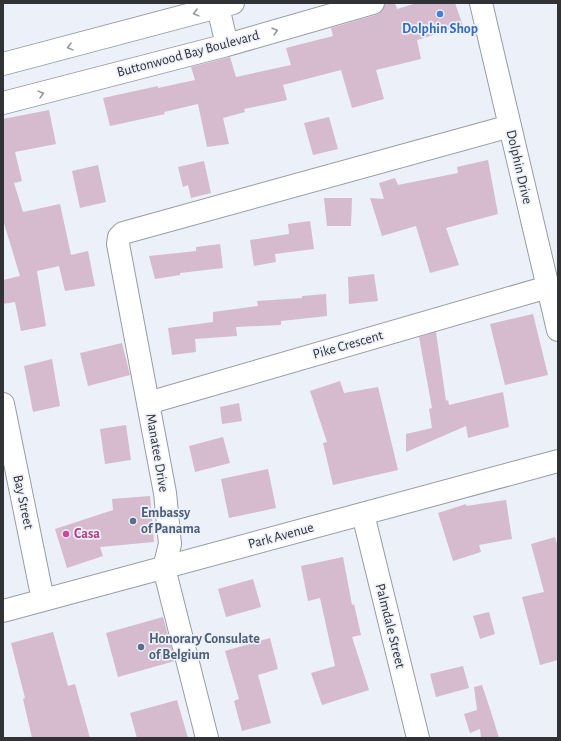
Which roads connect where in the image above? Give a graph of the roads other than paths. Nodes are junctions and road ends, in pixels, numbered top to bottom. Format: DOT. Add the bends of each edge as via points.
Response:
graph roads {
  1 [pos="373,3"];
  2 [pos="481,3"];
  3 [pos="223,4"];
  4 [pos="227,45"];
  5 [pos="3,64"];
  6 [pos="3,103"];
  7 [pos="510,126"];
  8 [pos="548,287"];
  9 [pos="558,330"];
  10 [pos="148,403"];
  11 [pos="3,404"];
  12 [pos="558,461"];
  13 [pos="363,514"];
  14 [pos="164,568"];
  15 [pos="43,600"];
  16 [pos="3,611"];
  17 [pos="206,738"];
  18 [pos="418,738"];
  4 -- 1 [label="street, Buttonwood Bay Boulevard, one-way"];
  2 -- 7 [label="street, Dolphin Drive"];
  3 -- 4 [label="street"];
  3 -- 5 [label="street, one-way"];
  6 -- 4 [label="street, Buttonwood Bay Boulevard, one-way"];
  7 -- 8 [label="street, Dolphin Drive"];
  7 -- 10 [label="street, Manatee Drive" via="123,233 118,244"];
  8 -- 9 [label="street, Dolphin Drive"];
  8 -- 10 [label="street, Pike Crescent"];
  10 -- 14 [label="street, Manatee Drive" via="165,493 170,544"];
  11 -- 15 [label="street, Bay Street"];
  12 -- 13 [label="street, Park Avenue"];
  13 -- 14 [label="street, Park Avenue"];
  13 -- 18 [label="street, Palmdale Street"];
  14 -- 15 [label="street, Park Avenue"];
  14 -- 17 [label="street, Manatee Drive"];
  15 -- 16 [label="street, Park Avenue"];
}
